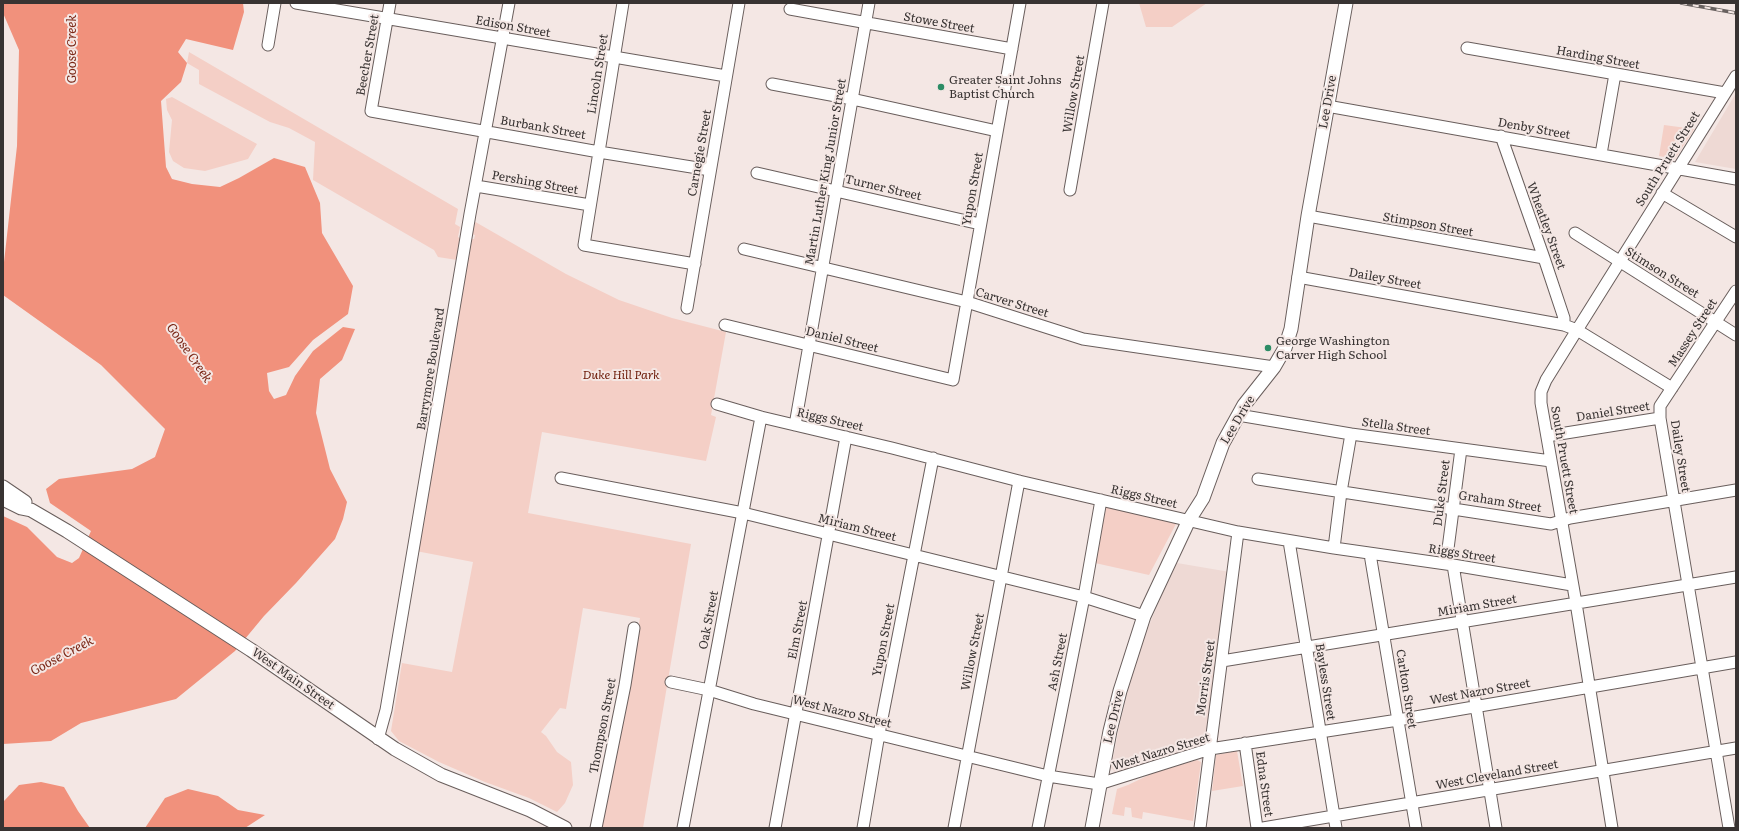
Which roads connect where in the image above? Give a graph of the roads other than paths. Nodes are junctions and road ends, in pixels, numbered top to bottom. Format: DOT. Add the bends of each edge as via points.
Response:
graph roads {
  1 [pos="275,3"];
  2 [pos="296,3"];
  3 [pos="390,3"];
  4 [pos="509,3"];
  5 [pos="623,3"];
  6 [pos="739,3"];
  7 [pos="869,3"];
  8 [pos="1020,3"];
  9 [pos="1103,3"];
  10 [pos="1346,3"];
  11 [pos="790,9"];
  12 [pos="387,19"];
  13 [pos="865,23"];
  14 [pos="503,38"];
  15 [pos="268,45"];
  16 [pos="1467,48"];
  17 [pos="1012,49"];
  18 [pos="614,58"];
  19 [pos="1615,74"];
  20 [pos="726,76"];
  21 [pos="1736,76"];
  22 [pos="772,84"];
  23 [pos="1725,93"];
  24 [pos="852,99"];
  25 [pos="1327,106"];
  26 [pos="371,111"];
  27 [pos="485,131"];
  28 [pos="997,131"];
  29 [pos="1501,136"];
  30 [pos="599,152"];
  31 [pos="1601,154"];
  32 [pos="1677,169"];
  33 [pos="710,170"];
  34 [pos="757,173"];
  35 [pos="1736,179"];
  36 [pos="476,186"];
  37 [pos="1070,190"];
  38 [pos="836,191"];
  39 [pos="1662,193"];
  40 [pos="590,205"];
  41 [pos="1308,216"];
  42 [pos="980,224"];
  43 [pos="1575,233"];
  44 [pos="1736,237"];
  45 [pos="744,249"];
  46 [pos="1544,258"];
  47 [pos="1620,262"];
  48 [pos="695,264"];
  49 [pos="823,269"];
  50 [pos="1298,277"];
  51 [pos="1736,291"];
  52 [pos="967,302"];
  53 [pos="687,308"];
  54 [pos="1717,322"];
  55 [pos="725,324"];
  56 [pos="1564,325"];
  57 [pos="1577,330"];
  58 [pos="1736,335"];
  59 [pos="810,345"];
  60 [pos="1274,367"];
  61 [pos="953,380"];
  62 [pos="1672,388"];
  63 [pos="717,404"];
  64 [pos="1238,415"];
  65 [pos="760,417"];
  66 [pos="1660,418"];
  67 [pos="795,425"];
  68 [pos="1351,434"];
  69 [pos="1547,436"];
  70 [pos="846,437"];
  71 [pos="1461,449"];
  72 [pos="933,458"];
  73 [pos="1551,461"];
  74 [pos="561,478"];
  75 [pos="1258,479"];
  76 [pos="1019,481"];
  77 [pos="3,487"];
  78 [pos="1736,490"];
  79 [pos="1340,492"];
  80 [pos="3,499"];
  81 [pos="1101,500"];
  82 [pos="1674,501"];
  83 [pos="1454,508"];
  84 [pos="31,510"];
  85 [pos="742,513"];
  86 [pos="1189,520"];
  87 [pos="1561,520"];
  88 [pos="1238,532"];
  89 [pos="829,534"];
  90 [pos="1289,541"];
  91 [pos="1334,548"];
  92 [pos="1370,554"];
  93 [pos="913,556"];
  94 [pos="1449,564"];
  95 [pos="1002,576"];
  96 [pos="1736,577"];
  97 [pos="1572,585"];
  98 [pos="1688,585"];
  99 [pos="1084,597"];
  100 [pos="1576,603"];
  101 [pos="1144,616"];
  102 [pos="1462,622"];
  103 [pos="634,628"];
  104 [pos="1383,635"];
  105 [pos="1306,647"];
  106 [pos="1222,661"];
  107 [pos="1736,662"];
  108 [pos="1702,668"];
  109 [pos="671,682"];
  110 [pos="1588,686"];
  111 [pos="709,690"];
  112 [pos="1476,706"];
  113 [pos="796,714"];
  114 [pos="1398,720"];
  115 [pos="1320,732"];
  116 [pos="879,734"];
  117 [pos="378,739"];
  118 [pos="1245,743"];
  119 [pos="1736,748"];
  120 [pos="1210,749"];
  121 [pos="1716,751"];
  122 [pos="966,756"];
  123 [pos="1603,770"];
  124 [pos="1048,776"];
  125 [pos="1100,784"];
  126 [pos="1489,789"];
  127 [pos="1412,803"];
  128 [pos="1333,816"];
  129 [pos="565,828"];
  130 [pos="596,828"];
  131 [pos="683,828"];
  132 [pos="775,828"];
  133 [pos="863,828"];
  134 [pos="954,828"];
  135 [pos="1038,828"];
  136 [pos="1092,828"];
  137 [pos="1200,828"];
  138 [pos="1256,828"];
  139 [pos="1263,828"];
  140 [pos="1336,828"];
  141 [pos="1416,828"];
  142 [pos="1496,828"];
  143 [pos="1612,828"];
  144 [pos="1729,828"];
  1 -- 15 [label="street"];
  2 -- 12 [label="street, Edison Street"];
  3 -- 12 [label="street, Beecher Street"];
  4 -- 14 [label="street, Barrymore Boulevard"];
  5 -- 18 [label="street, Lincoln Street"];
  6 -- 20 [label="street, Carnegie Street"];
  7 -- 13 [label="street, Martin Luther King Junior Street"];
  8 -- 17 [label="street, Yupon Street"];
  9 -- 37 [label="street, Willow Street"];
  10 -- 25 [label="main road, Lee Drive"];
  11 -- 13 [label="street, Stowe Street"];
  12 -- 14 [label="street, Edison Street"];
  12 -- 26 [label="street, Beecher Street"];
  13 -- 17 [label="street, Stowe Street"];
  13 -- 24 [label="street, Martin Luther King Junior Street"];
  14 -- 18 [label="street, Edison Street"];
  14 -- 27 [label="street, Barrymore Boulevard"];
  16 -- 19 [label="street, Harding Street"];
  17 -- 28 [label="street, Yupon Street"];
  18 -- 20 [label="street, Edison Street"];
  18 -- 30 [label="street, Lincoln Street"];
  19 -- 23 [label="street, Harding Street"];
  19 -- 31 [label="street"];
  20 -- 33 [label="street, Carnegie Street"];
  21 -- 23 [label="street, South Pruett Street"];
  22 -- 24 [label="street"];
  23 -- 32 [label="street, South Pruett Street"];
  24 -- 28 [label="street"];
  24 -- 38 [label="street, Martin Luther King Junior Street"];
  25 -- 29 [label="street, Denby Street"];
  25 -- 41 [label="main road, Lee Drive"];
  26 -- 27 [label="street, Burbank Street"];
  27 -- 30 [label="street, Burbank Street"];
  27 -- 36 [label="street, Barrymore Boulevard"];
  28 -- 42 [label="street, Yupon Street"];
  29 -- 31 [label="street, Denby Street"];
  29 -- 46 [label="street, Wheatley Street"];
  30 -- 33 [label="street, Burbank Street"];
  30 -- 40 [label="street, Lincoln Street"];
  31 -- 32 [label="street, Denby Street"];
  32 -- 35 [label="street, Denby Street"];
  32 -- 39 [label="street, South Pruett Street"];
  33 -- 48 [label="street, Carnegie Street"];
  34 -- 38 [label="street, Turner Street"];
  36 -- 40 [label="street, Pershing Street"];
  36 -- 117 [label="street, Barrymore Boulevard" via="386,710"];
  38 -- 42 [label="street, Turner Street"];
  38 -- 49 [label="street, Martin Luther King Junior Street"];
  39 -- 44 [label="street"];
  39 -- 47 [label="street, South Pruett Street"];
  40 -- 48 [label="street, Lincoln Street" via="584,244"];
  41 -- 46 [label="street, Stimpson Street"];
  41 -- 50 [label="main road, Lee Drive"];
  42 -- 52 [label="street, Yupon Street"];
  43 -- 47 [label="street, Stimson Street"];
  45 -- 49 [label="street, Carver Street"];
  46 -- 56 [label="street, Wheatley Street" via="1564,318"];
  47 -- 54 [label="street, Stimson Street"];
  47 -- 57 [label="street, South Pruett Street"];
  48 -- 53 [label="street, Carnegie Street"];
  49 -- 52 [label="street, Carver Street"];
  49 -- 59 [label="street, Martin Luther King Junior Street"];
  50 -- 56 [label="street, Dailey Street"];
  50 -- 60 [label="main road, Lee Drive" via="1291,329 1285,348"];
  51 -- 54 [label="street, Massey Street"];
  52 -- 60 [label="street, Carver Street" via="1083,339"];
  52 -- 61 [label="street, Yupon Street"];
  54 -- 58 [label="street, Stimson Street"];
  54 -- 62 [label="street, Massey Street"];
  55 -- 59 [label="street, Daniel Street"];
  56 -- 57 [label="street, Dailey Street"];
  57 -- 62 [label="street, Dailey Street"];
  57 -- 69 [label="street, South Pruett Street" via="1541,392"];
  59 -- 61 [label="street, Daniel Street"];
  59 -- 67 [label="street, Martin Luther King Junior Street"];
  60 -- 64 [label="main road, Lee Drive"];
  62 -- 66 [label="street, Dailey Street" via="1660,406"];
  63 -- 65 [label="street, Riggs Street"];
  64 -- 68 [label="street, Stella Street"];
  64 -- 86 [label="main road, Lee Drive" via="1223,444 1203,498"];
  65 -- 67 [label="street, Riggs Street"];
  65 -- 85 [label="street, Oak Street"];
  66 -- 69 [label="street, Daniel Street"];
  66 -- 82 [label="street, Dailey Street"];
  67 -- 70 [label="street, Riggs Street"];
  68 -- 71 [label="street, Stella Street"];
  68 -- 79 [label="street"];
  69 -- 73 [label="street, South Pruett Street"];
  70 -- 72 [label="street, Riggs Street"];
  70 -- 89 [label="street, Elm Street"];
  71 -- 73 [label="street, Stella Street"];
  71 -- 83 [label="street, Duke Street"];
  72 -- 76 [label="street, Riggs Street"];
  72 -- 93 [label="street, Yupon Street"];
  73 -- 87 [label="street, South Pruett Street"];
  74 -- 85 [label="street, Miriam Street"];
  75 -- 79 [label="street, Graham Street"];
  76 -- 81 [label="street, Riggs Street"];
  76 -- 95 [label="street, Willow Street"];
  77 -- 84 [label="main road, West Main Street" via="26,502"];
  78 -- 82 [label="street, Graham Street"];
  79 -- 83 [label="street, Graham Street"];
  79 -- 91 [label="street"];
  80 -- 84 [label="main road, West Main Street"];
  81 -- 86 [label="street, Riggs Street"];
  81 -- 99 [label="street, Ash Street"];
  82 -- 87 [label="street, Graham Street"];
  82 -- 98 [label="street, Dailey Street"];
  83 -- 87 [label="street, Graham Street" via="1551,524"];
  83 -- 94 [label="street, Duke Street"];
  84 -- 117 [label="main road, West Main Street" via="251,650"];
  85 -- 89 [label="street, Miriam Street"];
  85 -- 111 [label="street, Oak Street"];
  86 -- 88 [label="street, Riggs Street"];
  86 -- 101 [label="main road, Lee Drive"];
  87 -- 97 [label="street, South Pruett Street"];
  88 -- 90 [label="street, Riggs Street"];
  88 -- 106 [label="street, Morris Street"];
  89 -- 93 [label="street, Miriam Street"];
  89 -- 113 [label="street, Elm Street"];
  90 -- 91 [label="street, Riggs Street"];
  90 -- 105 [label="street, Bayless Street"];
  91 -- 92 [label="street, Riggs Street"];
  92 -- 94 [label="street, Riggs Street"];
  92 -- 104 [label="street, Carlton Street"];
  93 -- 95 [label="street, Miriam Street"];
  93 -- 116 [label="street, Yupon Street"];
  94 -- 97 [label="street, Riggs Street"];
  94 -- 102 [label="street, Duke Street"];
  95 -- 99 [label="street, Miriam Street"];
  95 -- 122 [label="street, Willow Street"];
  96 -- 98 [label="street, Miriam Street"];
  97 -- 100 [label="street, South Pruett Street"];
  98 -- 100 [label="street, Miriam Street"];
  98 -- 108 [label="street, Dailey Street"];
  99 -- 101 [label="street, Miriam Street"];
  99 -- 124 [label="street, Ash Street"];
  100 -- 102 [label="street, Miriam Street"];
  100 -- 110 [label="street, South Pruett Street"];
  101 -- 125 [label="main road, Lee Drive" via="1120,690"];
  102 -- 104 [label="street, Miriam Street"];
  102 -- 112 [label="street, Duke Street"];
  103 -- 130 [label="street, Thompson Street"];
  104 -- 105 [label="street, Miriam Street"];
  104 -- 114 [label="street, Carlton Street"];
  105 -- 106 [label="street, Miriam Street"];
  105 -- 115 [label="street, Bayless Street"];
  106 -- 120 [label="street, Morris Street"];
  107 -- 108 [label="street, West Nazro Street"];
  108 -- 110 [label="street, West Nazro Street"];
  108 -- 121 [label="street, Dailey Street"];
  109 -- 111 [label="street, West Nazro Street"];
  110 -- 112 [label="street, West Nazro Street"];
  110 -- 123 [label="street, South Pruett Street"];
  111 -- 113 [label="street, West Nazro Street"];
  111 -- 131 [label="street, Oak Street"];
  112 -- 114 [label="street, West Nazro Street"];
  112 -- 126 [label="street, Duke Street"];
  113 -- 116 [label="street, West Nazro Street"];
  113 -- 132 [label="street, Elm Street"];
  114 -- 115 [label="street, West Nazro Street"];
  114 -- 127 [label="street, Carlton Street"];
  115 -- 118 [label="street, West Nazro Street"];
  115 -- 128 [label="street, Bayless Street"];
  116 -- 122 [label="street, West Nazro Street"];
  116 -- 133 [label="street, Yupon Street"];
  117 -- 129 [label="main road, West Main Street" via="440,775 530,810"];
  118 -- 120 [label="street, West Nazro Street"];
  118 -- 138 [label="street, Edna Street"];
  119 -- 121 [label="street, West Cleveland Street"];
  120 -- 125 [label="street, West Nazro Street"];
  120 -- 137 [label="street, Morris Street"];
  121 -- 123 [label="street, West Cleveland Street"];
  121 -- 144 [label="street, Dailey Street"];
  122 -- 124 [label="street, West Nazro Street"];
  122 -- 134 [label="street, Willow Street"];
  123 -- 126 [label="street, West Cleveland Street"];
  123 -- 143 [label="street, South Pruett Street"];
  124 -- 125 [label="street, West Nazro Street"];
  124 -- 135 [label="street, Ash Street"];
  125 -- 136 [label="main road, Lee Drive"];
  126 -- 127 [label="street, West Cleveland Street"];
  126 -- 142 [label="street, Duke Street"];
  127 -- 128 [label="street, West Cleveland Street"];
  127 -- 141 [label="street, Carlton Street"];
  128 -- 139 [label="street, West Cleveland Street"];
  128 -- 140 [label="street, Bayless Street"];
}
